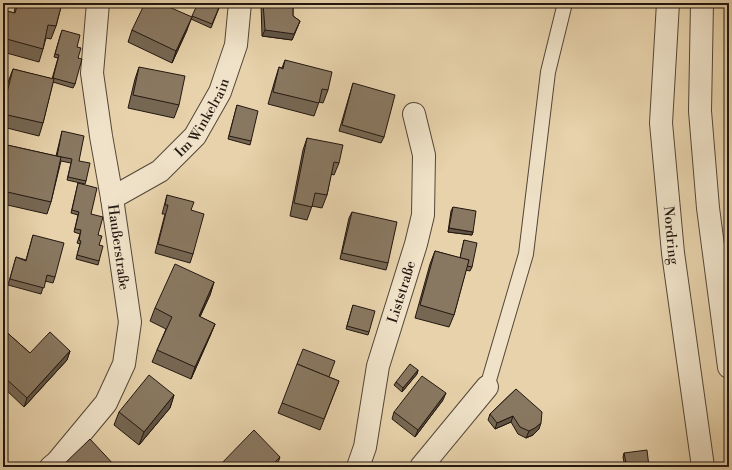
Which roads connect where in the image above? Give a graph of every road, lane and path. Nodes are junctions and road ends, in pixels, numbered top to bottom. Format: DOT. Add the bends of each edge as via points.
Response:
graph roads {
  1 [pos="98,3"];
  2 [pos="240,3"];
  3 [pos="565,3"];
  4 [pos="668,3"];
  5 [pos="699,3"];
  6 [pos="414,114"];
  7 [pos="112,198"];
  8 [pos="729,367"];
  9 [pos="487,387"];
  10 [pos="51,467"];
  11 [pos="358,467"];
  12 [pos="421,467"];
  13 [pos="703,467"];
  1 -- 7 [label="street, Haußerstraße" via="92,73"];
  2 -- 7 [label="street, Im Winkelrain" via="234,53 220,92 195,136 160,170"];
  3 -- 9 [label="lane" via="548,72 526,254"];
  4 -- 13 [label="street, Nordring" via="661,123 673,253"];
  5 -- 8 [label="street" via="700,111 708,208"];
  6 -- 11 [label="street, Liststraße" via="424,155 423,215 378,366 365,447"];
  7 -- 10 [label="street, Haußerstraße" via="130,322 124,364 106,403"];
  9 -- 12 [label="street"];
}
